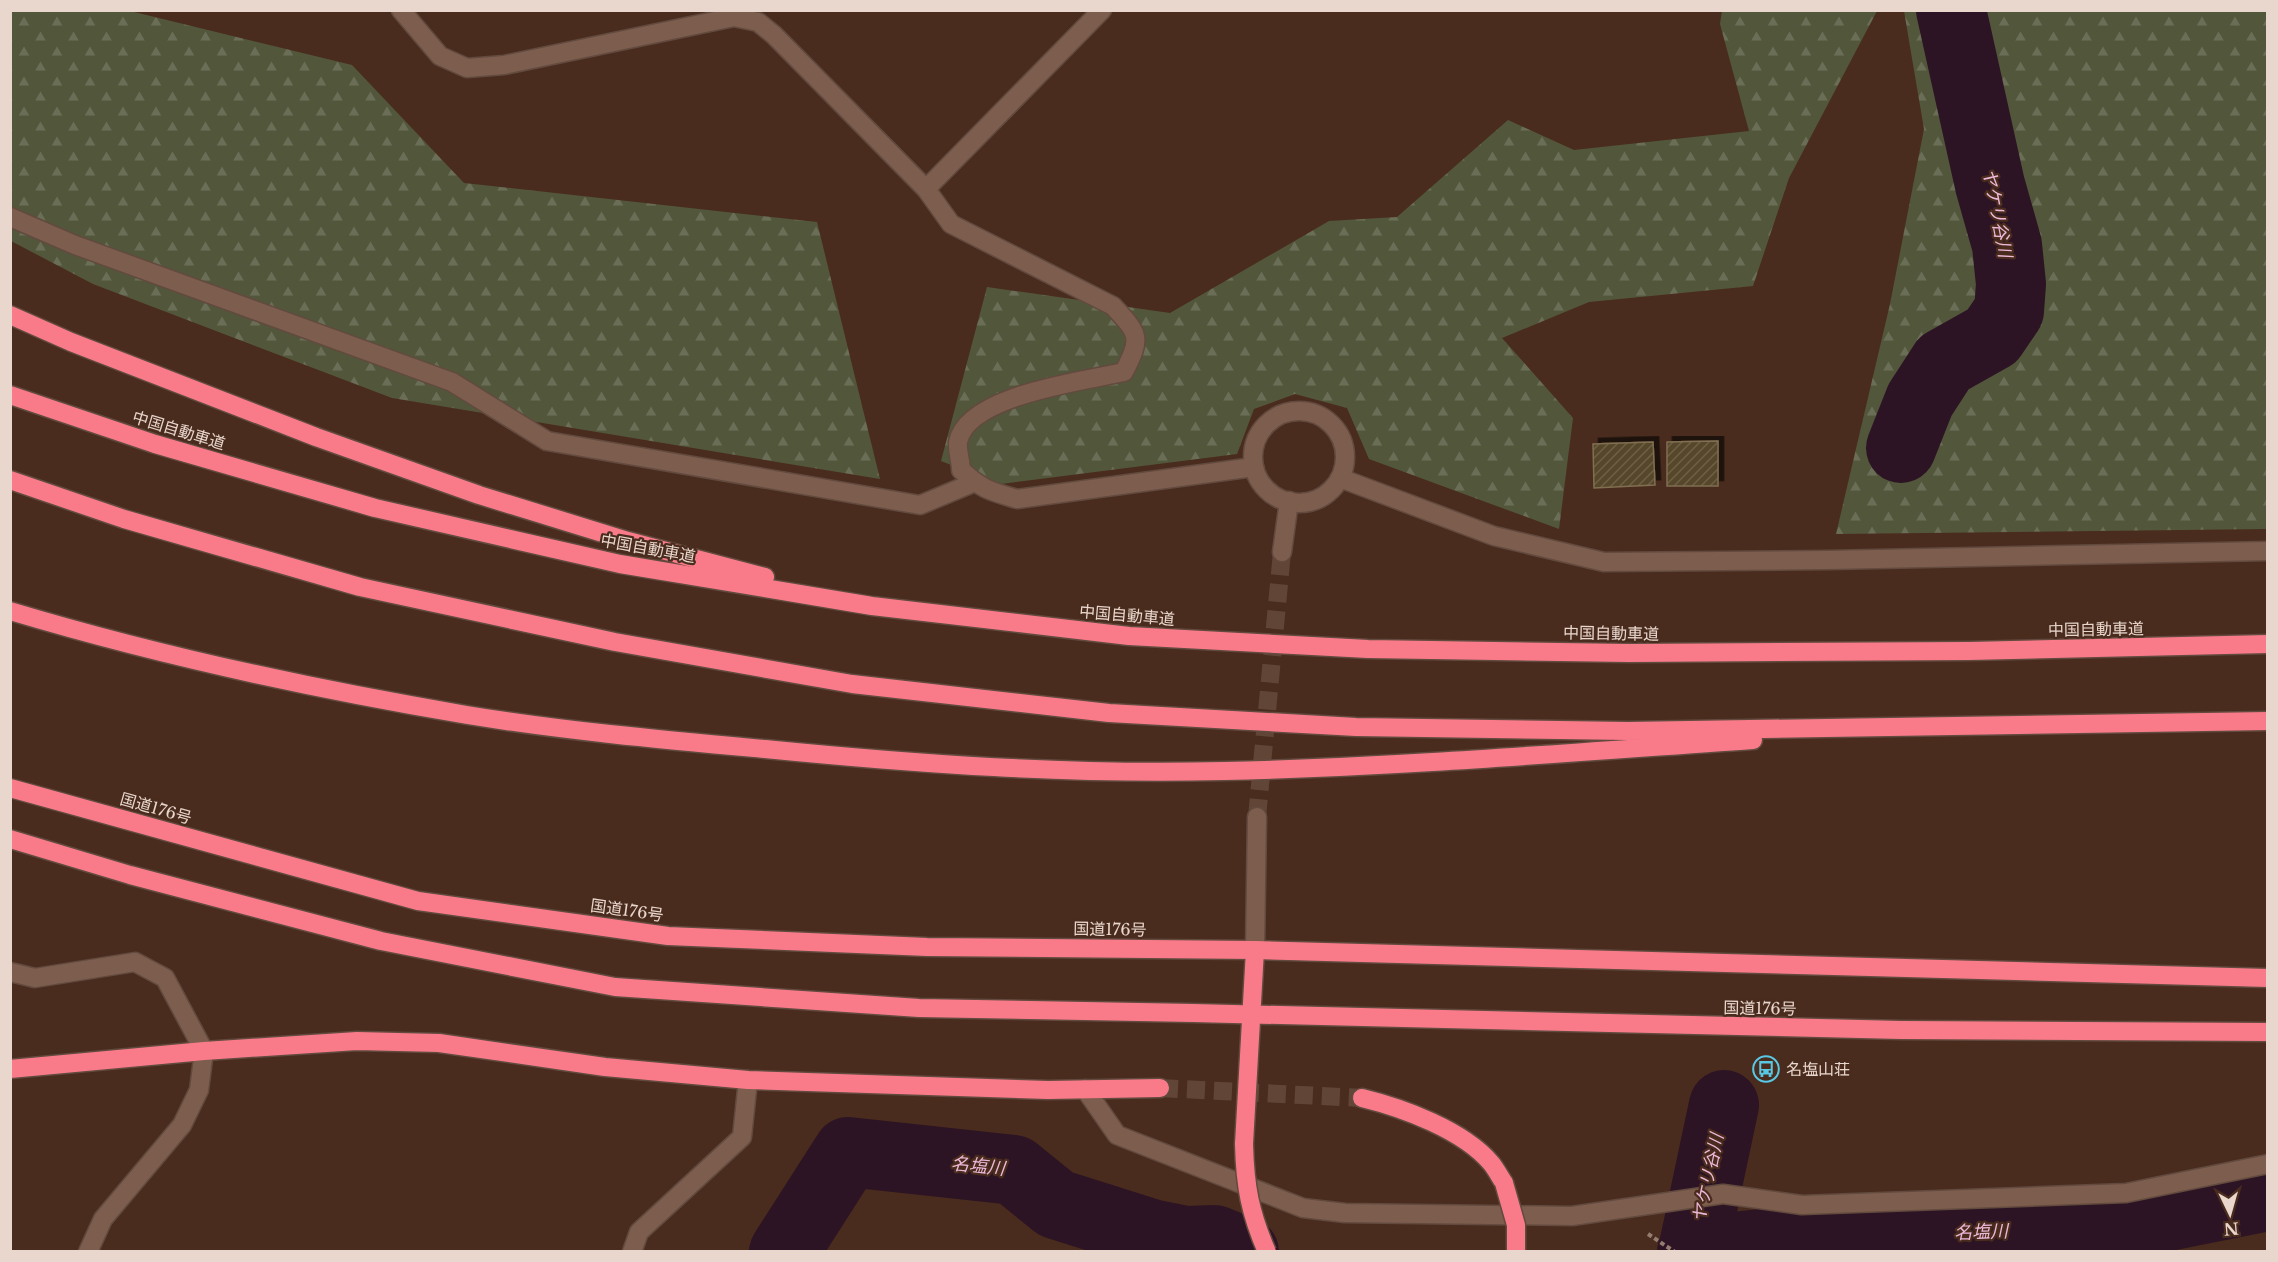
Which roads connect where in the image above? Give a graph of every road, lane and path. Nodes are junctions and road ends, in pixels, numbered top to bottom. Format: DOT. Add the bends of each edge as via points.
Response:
graph roads {
  1 [pos="401,10"];
  2 [pos="1102,10"];
  3 [pos="762,16"];
  4 [pos="926,189"];
  5 [pos="10,217"];
  6 [pos="10,315"];
  7 [pos="10,395"];
  8 [pos="1254,467"];
  9 [pos="1340,478"];
  10 [pos="10,480"];
  11 [pos="975,482"];
  12 [pos="1289,501"];
  13 [pos="2268,551"];
  14 [pos="1282,552"];
  15 [pos="872,606"];
  16 [pos="10,611"];
  17 [pos="2268,644"];
  18 [pos="2268,721"];
  19 [pos="1970,726"];
  20 [pos="10,788"];
  21 [pos="1257,817"];
  22 [pos="10,839"];
  23 [pos="1255,950"];
  24 [pos="10,972"];
  25 [pos="2268,978"];
  26 [pos="1251,1015"];
  27 [pos="2268,1032"];
  28 [pos="204,1051"];
  29 [pos="10,1069"];
  30 [pos="748,1080"];
  31 [pos="1160,1088"];
  32 [pos="1085,1089"];
  33 [pos="1362,1098"];
  34 [pos="2268,1164"];
  35 [pos="88,1251"];
  36 [pos="632,1251"];
  37 [pos="1267,1251"];
  38 [pos="1516,1251"];
  1 -- 3 [label="street" via="440,57 467,68 504,65 734,17"];
  2 -- 4 [label="street"];
  3 -- 4 [label="street" via="774,35"];
  4 -- 11 [label="street" via="951,224 1113,306 1134,328 1136,350 1124,372 1007,399 971,418 958,442 961,470"];
  5 -- 11 [label="street" via="75,245 452,382 547,441 920,505"];
  6 -- 15 [label="highway" via="316,437 479,495 628,541"];
  7 -- 15 [label="highway, 中国自動車道" via="155,444 375,508 621,564"];
  8 -- 9 [label="street" via="1257,437 1266,424 1293,410 1309,411 1335,426 1343,440 1346,454"];
  8 -- 11 [label="street" via="1017,499 984,489"];
  8 -- 12 [label="street" via="1269,493"];
  9 -- 12 [label="street" via="1327,495 1313,501"];
  9 -- 13 [label="street" via="1494,536 1604,562"];
  10 -- 19 [label="highway" via="124,519 360,587 615,642 852,684 1109,713 1356,727 1628,731"];
  12 -- 14 [label="street"];
  15 -- 17 [label="highway, 中国自動車道" via="1129,636 1368,649 1640,653"];
  16 -- 19 [label="highway" via="243,672 469,715 874,760 1053,769 1221,771 1395,764"];
  18 -- 19 [label="highway"];
  20 -- 23 [label="highway, 国道176号" via="418,901 668,936 927,947"];
  21 -- 23 [label="street"];
  22 -- 26 [label="highway, 国道176号" via="381,941 615,987 919,1008"];
  23 -- 25 [label="highway, 国道176号"];
  23 -- 26 [label="highway"];
  24 -- 28 [label="street" via="35,978 135,962 165,978"];
  26 -- 27 [label="highway, 国道176号" via="1901,1030"];
  26 -- 37 [label="highway, bridge" via="1245,1182"];
  28 -- 29 [label="highway"];
  28 -- 30 [label="highway" via="357,1041 439,1043 605,1067"];
  28 -- 35 [label="street" via="199,1090 182,1125 103,1219"];
  30 -- 32 [label="highway"];
  30 -- 36 [label="street" via="742,1137 639,1232"];
  31 -- 32 [label="highway"];
  32 -- 34 [label="street" via="1117,1135 1303,1208 1345,1213 1572,1216 1723,1194 1802,1205 2126,1193"];
  33 -- 38 [label="highway, bridge" via="1393,1105 1448,1130 1491,1163 1504,1183 1516,1225"];
}
